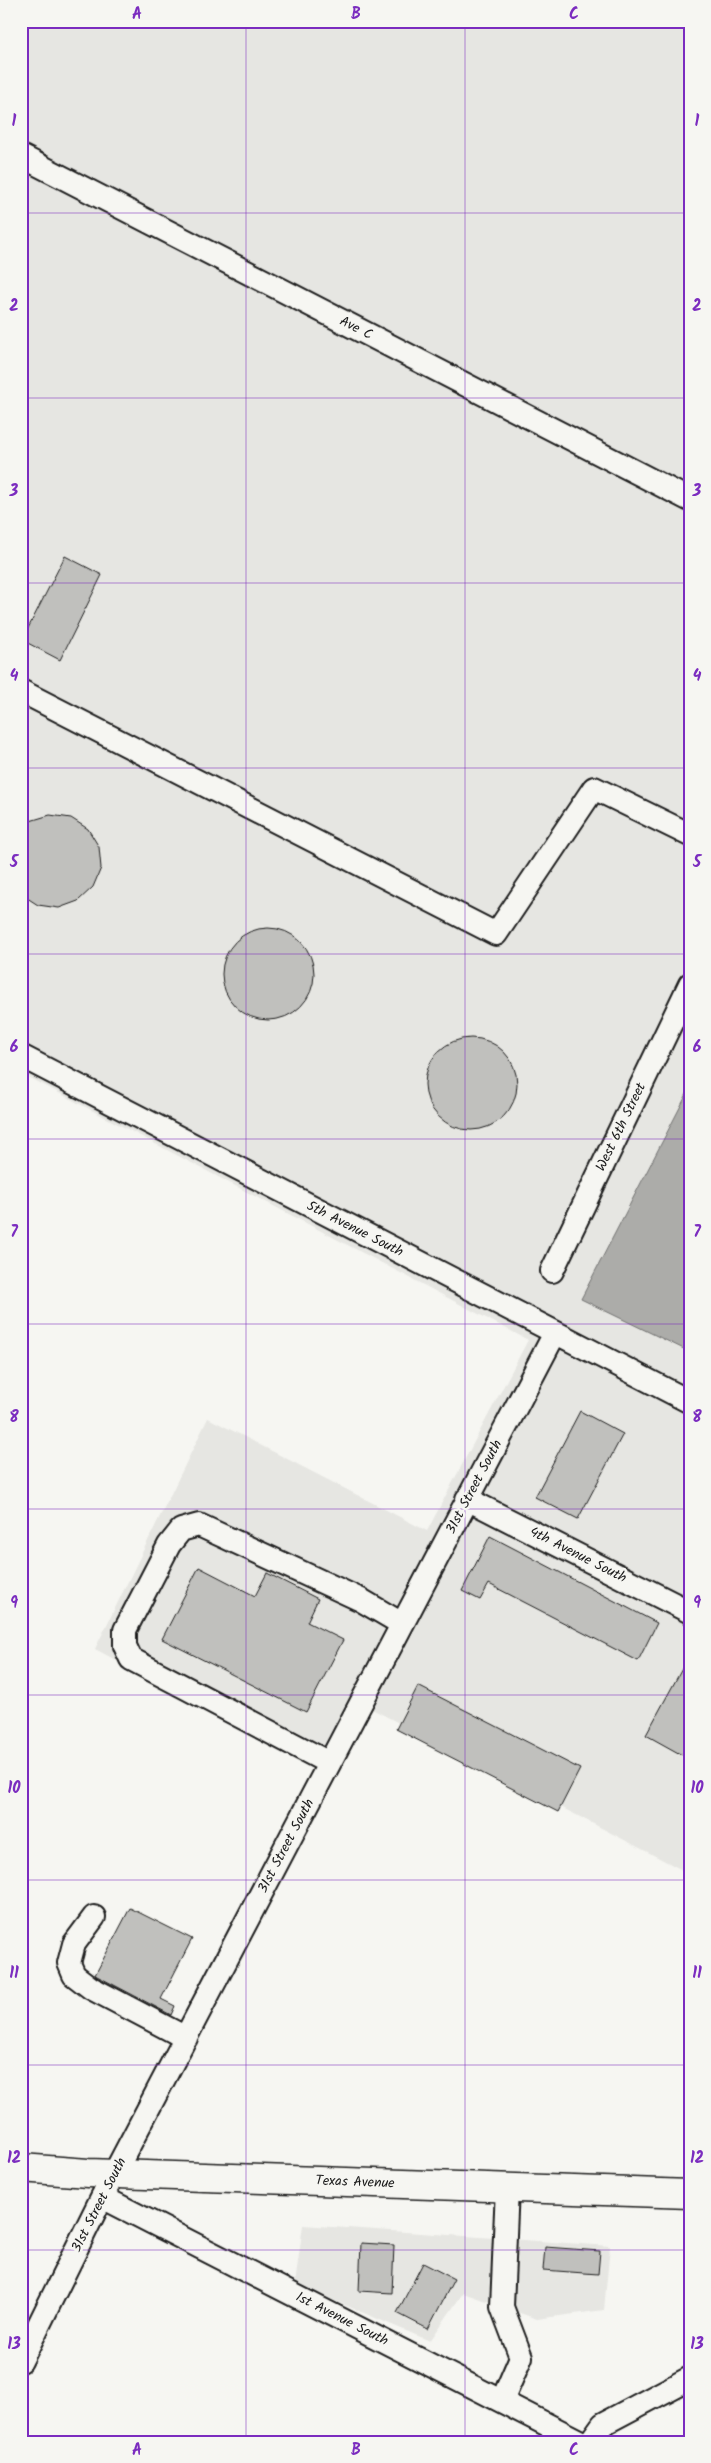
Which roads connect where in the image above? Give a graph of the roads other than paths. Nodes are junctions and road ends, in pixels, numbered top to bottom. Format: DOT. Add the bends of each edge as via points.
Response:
graph roads {
  1 [pos="21,156"];
  2 [pos="690,500"];
  3 [pos="21,691"];
  4 [pos="690,834"];
  5 [pos="690,984"];
  6 [pos="21,1056"];
  7 [pos="552,1271"];
  8 [pos="555,1333"];
  9 [pos="690,1402"];
  10 [pos="467,1499"];
  11 [pos="690,1612"];
  12 [pos="402,1624"];
  13 [pos="329,1763"];
  14 [pos="94,1917"];
  15 [pos="186,2038"];
  16 [pos="21,2168"];
  17 [pos="108,2185"];
  18 [pos="507,2188"];
  19 [pos="690,2194"];
  20 [pos="21,2361"];
  21 [pos="690,2378"];
  22 [pos="502,2401"];
  23 [pos="581,2442"];
  24 [pos="590,2442"];
  1 -- 2 [label="street, Ave C"];
  3 -- 4 [label="street" via="496,934 594,788"];
  5 -- 7 [label="street, West 6th Street"];
  6 -- 8 [label="street, 5th Avenue South"];
  8 -- 9 [label="street, 5th Avenue South"];
  8 -- 10 [label="street, 31st Street South"];
  10 -- 11 [label="street, 4th Avenue South"];
  10 -- 12 [label="street, 31st Street South"];
  12 -- 13 [label="street, 31st Street South"];
  12 -- 13 [label="street" via="361,1600 199,1525 181,1530 169,1545 125,1630 131,1659"];
  13 -- 15 [label="street, 31st Street South"];
  14 -- 15 [label="street" via="74,1944 70,1963 74,1975 91,1988"];
  15 -- 17 [label="street, 31st Street South"];
  16 -- 17 [label="main road, Texas Avenue"];
  17 -- 18 [label="main road, Texas Avenue"];
  17 -- 20 [label="street, 31st Street South"];
  17 -- 22 [label="street, 1st Avenue South"];
  18 -- 19 [label="main road, Texas Avenue"];
  18 -- 22 [label="street" via="502,2307 520,2357"];
  21 -- 24 [label="street" via="603,2424"];
  22 -- 23 [label="street, 1st Avenue South"];
}
